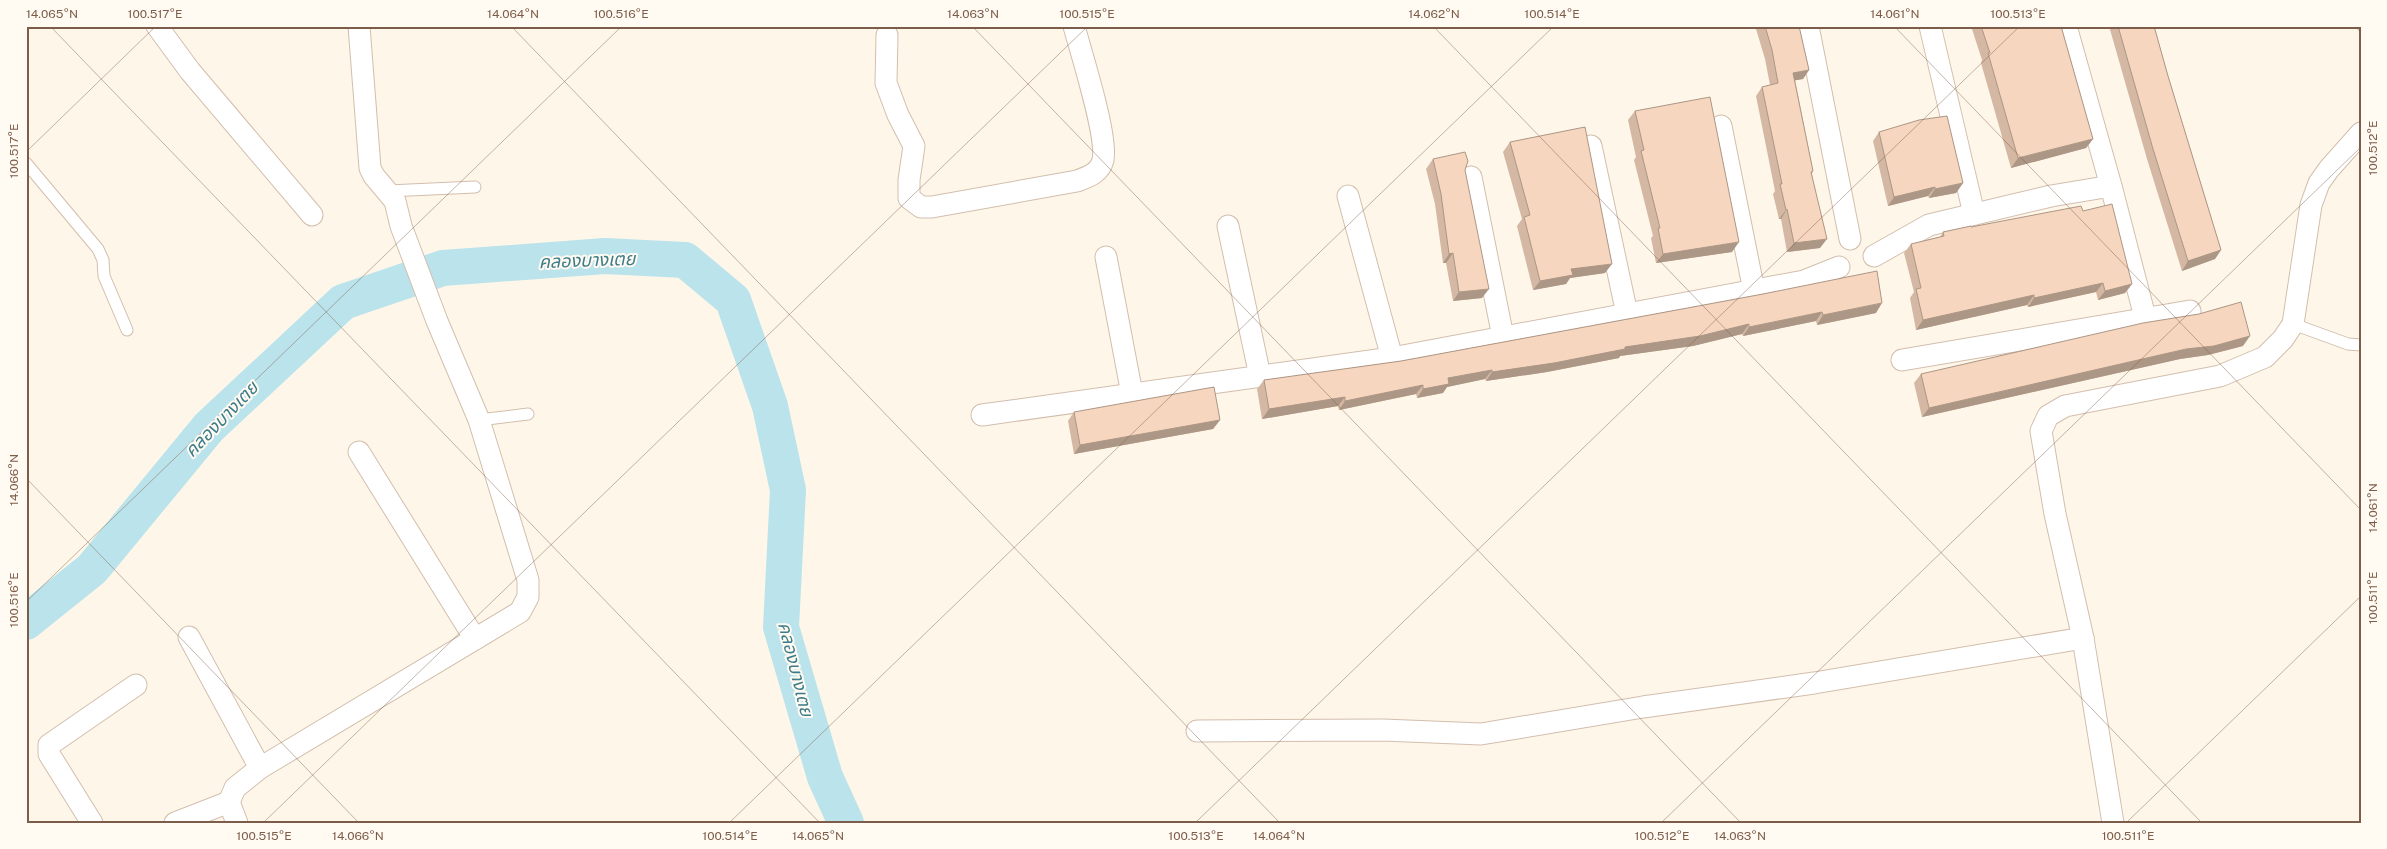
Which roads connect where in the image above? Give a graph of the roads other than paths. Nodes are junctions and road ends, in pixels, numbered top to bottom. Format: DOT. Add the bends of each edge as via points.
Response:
graph roads {
  1 [pos="157,26"];
  2 [pos="359,26"];
  3 [pos="1074,26"];
  4 [pos="1808,26"];
  5 [pos="1930,26"];
  6 [pos="2066,26"];
  7 [pos="887,35"];
  8 [pos="1721,126"];
  9 [pos="2361,133"];
  10 [pos="1591,146"];
  11 [pos="26,163"];
  12 [pos="1471,176"];
  13 [pos="2111,186"];
  14 [pos="475,187"];
  15 [pos="388,191"];
  16 [pos="1348,196"];
  17 [pos="1974,214"];
  18 [pos="312,215"];
  19 [pos="1228,226"];
  20 [pos="1850,239"];
  21 [pos="1874,256"];
  22 [pos="1106,258"];
  23 [pos="1839,266"];
  24 [pos="1754,291"];
  25 [pos="2190,311"];
  26 [pos="1628,314"];
  27 [pos="2145,317"];
  28 [pos="2293,324"];
  29 [pos="127,330"];
  30 [pos="1503,337"];
  31 [pos="2361,344"];
  32 [pos="1392,358"];
  33 [pos="1902,360"];
  34 [pos="1260,376"];
  35 [pos="1132,394"];
  36 [pos="528,414"];
  37 [pos="982,415"];
  38 [pos="479,420"];
  39 [pos="358,452"];
  40 [pos="190,637"];
  41 [pos="2083,638"];
  42 [pos="475,639"];
  43 [pos="136,686"];
  44 [pos="1197,731"];
  45 [pos="260,768"];
  46 [pos="229,802"];
  47 [pos="92,823"];
  48 [pos="175,823"];
  49 [pos="237,823"];
  50 [pos="2113,823"];
  1 -- 18 [label="street"];
  2 -- 15 [label="street" via="368,159 374,176"];
  3 -- 7 [label="street" via="1102,144 1103,159 1099,169 1078,181 932,207 921,207 909,198 914,146 886,83"];
  4 -- 20 [label="street"];
  5 -- 17 [label="street"];
  6 -- 13 [label="street"];
  8 -- 24 [label="street"];
  9 -- 28 [label="street" via="2319,183 2311,205"];
  10 -- 26 [label="street"];
  11 -- 29 [label="lane" via="98,249 104,276"];
  12 -- 30 [label="street"];
  13 -- 17 [label="street"];
  13 -- 27 [label="street"];
  14 -- 15 [label="lane"];
  15 -- 38 [label="street" via="395,201 401,226 437,321"];
  16 -- 32 [label="street"];
  17 -- 21 [label="street" via="1929,225"];
  19 -- 34 [label="street"];
  20 -- 21 [label="street" via="1866,242"];
  20 -- 23 [label="street" via="1838,250"];
  21 -- 23 [label="street" via="1873,264 1861,276 1845,273"];
  22 -- 35 [label="street"];
  23 -- 24 [label="street" via="1804,281"];
  24 -- 26 [label="street"];
  25 -- 27 [label="street"];
  26 -- 30 [label="street"];
  27 -- 33 [label="street"];
  28 -- 31 [label="lane" via="2348,344"];
  28 -- 41 [label="street" via="2265,357 2220,376 2065,406 2048,416 2041,431 2055,514"];
  30 -- 32 [label="street"];
  32 -- 34 [label="street"];
  34 -- 35 [label="street"];
  35 -- 37 [label="street"];
  36 -- 38 [label="lane"];
  38 -- 42 [label="street" via="528,580 528,597 520,612"];
  39 -- 42 [label="street"];
  40 -- 45 [label="street"];
  41 -- 44 [label="street" via="1823,682 1481,734 1373,730"];
  41 -- 50 [label="street"];
  42 -- 45 [label="street"];
  43 -- 47 [label="street" via="49,745 49,754"];
  45 -- 46 [label="street" via="235,788"];
  46 -- 48 [label="street"];
  46 -- 49 [label="street"];
}
